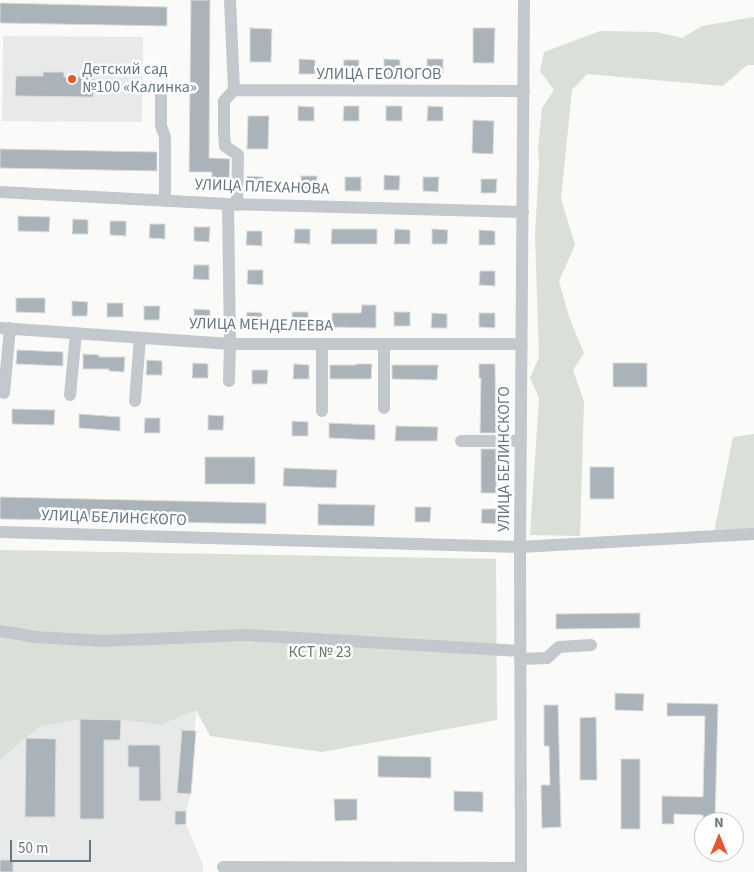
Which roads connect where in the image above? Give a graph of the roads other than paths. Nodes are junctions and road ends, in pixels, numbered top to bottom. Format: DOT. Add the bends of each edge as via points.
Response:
graph roads {
  1 [pos="230,0"];
  2 [pos="524,0"];
  3 [pos="234,90"];
  4 [pos="161,91"];
  5 [pos="524,91"];
  6 [pos="0,192"];
  7 [pos="165,201"];
  8 [pos="233,205"];
  9 [pos="523,212"];
  10 [pos="5,328"];
  11 [pos="76,333"];
  12 [pos="140,338"];
  13 [pos="230,344"];
  14 [pos="322,344"];
  15 [pos="384,344"];
  16 [pos="522,344"];
  17 [pos="229,381"];
  18 [pos="4,393"];
  19 [pos="70,395"];
  20 [pos="135,401"];
  21 [pos="384,408"];
  22 [pos="322,411"];
  23 [pos="461,441"];
  24 [pos="521,441"];
  25 [pos="0,532"];
  26 [pos="754,534"];
  27 [pos="520,547"];
  28 [pos="0,631"];
  29 [pos="591,645"];
  30 [pos="520,655"];
  31 [pos="223,867"];
  32 [pos="521,870"];
  1 -- 3 [label="street"];
  2 -- 5 [label="street, УЛИЦА БЕЛИНСКОГО"];
  3 -- 5 [label="street, УЛИЦА ГЕОЛОГОВ"];
  3 -- 8 [label="street" via="224,101 224,146 238,155"];
  4 -- 7 [label="street"];
  5 -- 9 [label="street, УЛИЦА БЕЛИНСКОГО"];
  6 -- 7 [label="street, УЛИЦА ПЛЕХАНОВА"];
  7 -- 8 [label="street, УЛИЦА ПЛЕХАНОВА"];
  8 -- 9 [label="street, УЛИЦА ПЛЕХАНОВА"];
  8 -- 13 [label="street"];
  9 -- 16 [label="street, УЛИЦА БЕЛИНСКОГО"];
  10 -- 11 [label="street, УЛИЦА МЕНДЕЛЕЕВА"];
  10 -- 18 [label="street"];
  11 -- 12 [label="street, УЛИЦА МЕНДЕЛЕЕВА"];
  11 -- 19 [label="street"];
  12 -- 13 [label="street, УЛИЦА МЕНДЕЛЕЕВА"];
  12 -- 20 [label="street"];
  13 -- 14 [label="street, УЛИЦА МЕНДЕЛЕЕВА"];
  13 -- 17 [label="street"];
  14 -- 15 [label="street, УЛИЦА МЕНДЕЛЕЕВА"];
  14 -- 22 [label="street"];
  15 -- 16 [label="street, УЛИЦА МЕНДЕЛЕЕВА"];
  15 -- 21 [label="street"];
  16 -- 24 [label="street, УЛИЦА БЕЛИНСКОГО"];
  23 -- 24 [label="street"];
  24 -- 27 [label="street, УЛИЦА БЕЛИНСКОГО"];
  25 -- 27 [label="street, УЛИЦА БЕЛИНСКОГО"];
  26 -- 27 [label="street"];
  27 -- 30 [label="street"];
  28 -- 30 [label="street" via="103,641 246,635"];
  29 -- 30 [label="street" via="559,647 547,658"];
  30 -- 32 [label="street"];
  31 -- 32 [label="street"];
}
